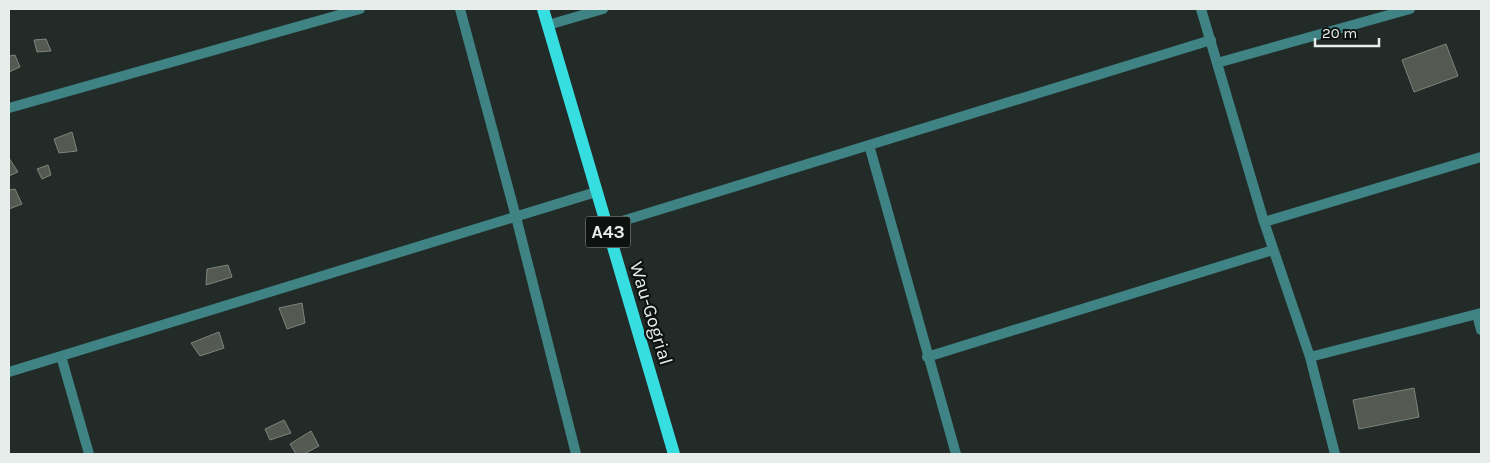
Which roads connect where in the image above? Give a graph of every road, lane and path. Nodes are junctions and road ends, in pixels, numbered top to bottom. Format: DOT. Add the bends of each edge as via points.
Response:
graph roads {
  1 [pos="360,9"];
  2 [pos="460,9"];
  3 [pos="543,9"];
  4 [pos="603,9"];
  5 [pos="1202,9"];
  6 [pos="1410,9"];
  7 [pos="548,25"];
  8 [pos="1211,40"];
  9 [pos="1218,63"];
  10 [pos="9,108"];
  11 [pos="869,145"];
  12 [pos="1481,157"];
  13 [pos="596,192"];
  14 [pos="516,217"];
  15 [pos="1264,222"];
  16 [pos="606,226"];
  17 [pos="1273,250"];
  18 [pos="1479,314"];
  19 [pos="1481,330"];
  20 [pos="61,356"];
  21 [pos="927,357"];
  22 [pos="1310,357"];
  23 [pos="9,372"];
  24 [pos="89,454"];
  25 [pos="576,454"];
  26 [pos="674,454"];
  27 [pos="956,454"];
  28 [pos="1335,454"];
  1 -- 10 [label="street"];
  2 -- 14 [label="street"];
  3 -- 7 [label="main road, Wau-Gogrial / A43"];
  4 -- 7 [label="street"];
  5 -- 8 [label="street"];
  6 -- 9 [label="street"];
  7 -- 13 [label="main road, Wau-Gogrial / A43"];
  8 -- 9 [label="street"];
  8 -- 11 [label="street"];
  9 -- 15 [label="street"];
  11 -- 16 [label="street"];
  11 -- 21 [label="street"];
  12 -- 15 [label="street"];
  13 -- 14 [label="street"];
  13 -- 16 [label="main road, Wau-Gogrial / A43"];
  14 -- 20 [label="street"];
  14 -- 25 [label="street"];
  15 -- 17 [label="street"];
  16 -- 26 [label="main road, Wau-Gogrial / A43"];
  17 -- 21 [label="street"];
  17 -- 22 [label="street"];
  18 -- 19 [label="street"];
  18 -- 22 [label="street"];
  20 -- 23 [label="street"];
  20 -- 24 [label="street"];
  21 -- 27 [label="street"];
  22 -- 28 [label="street"];
}
